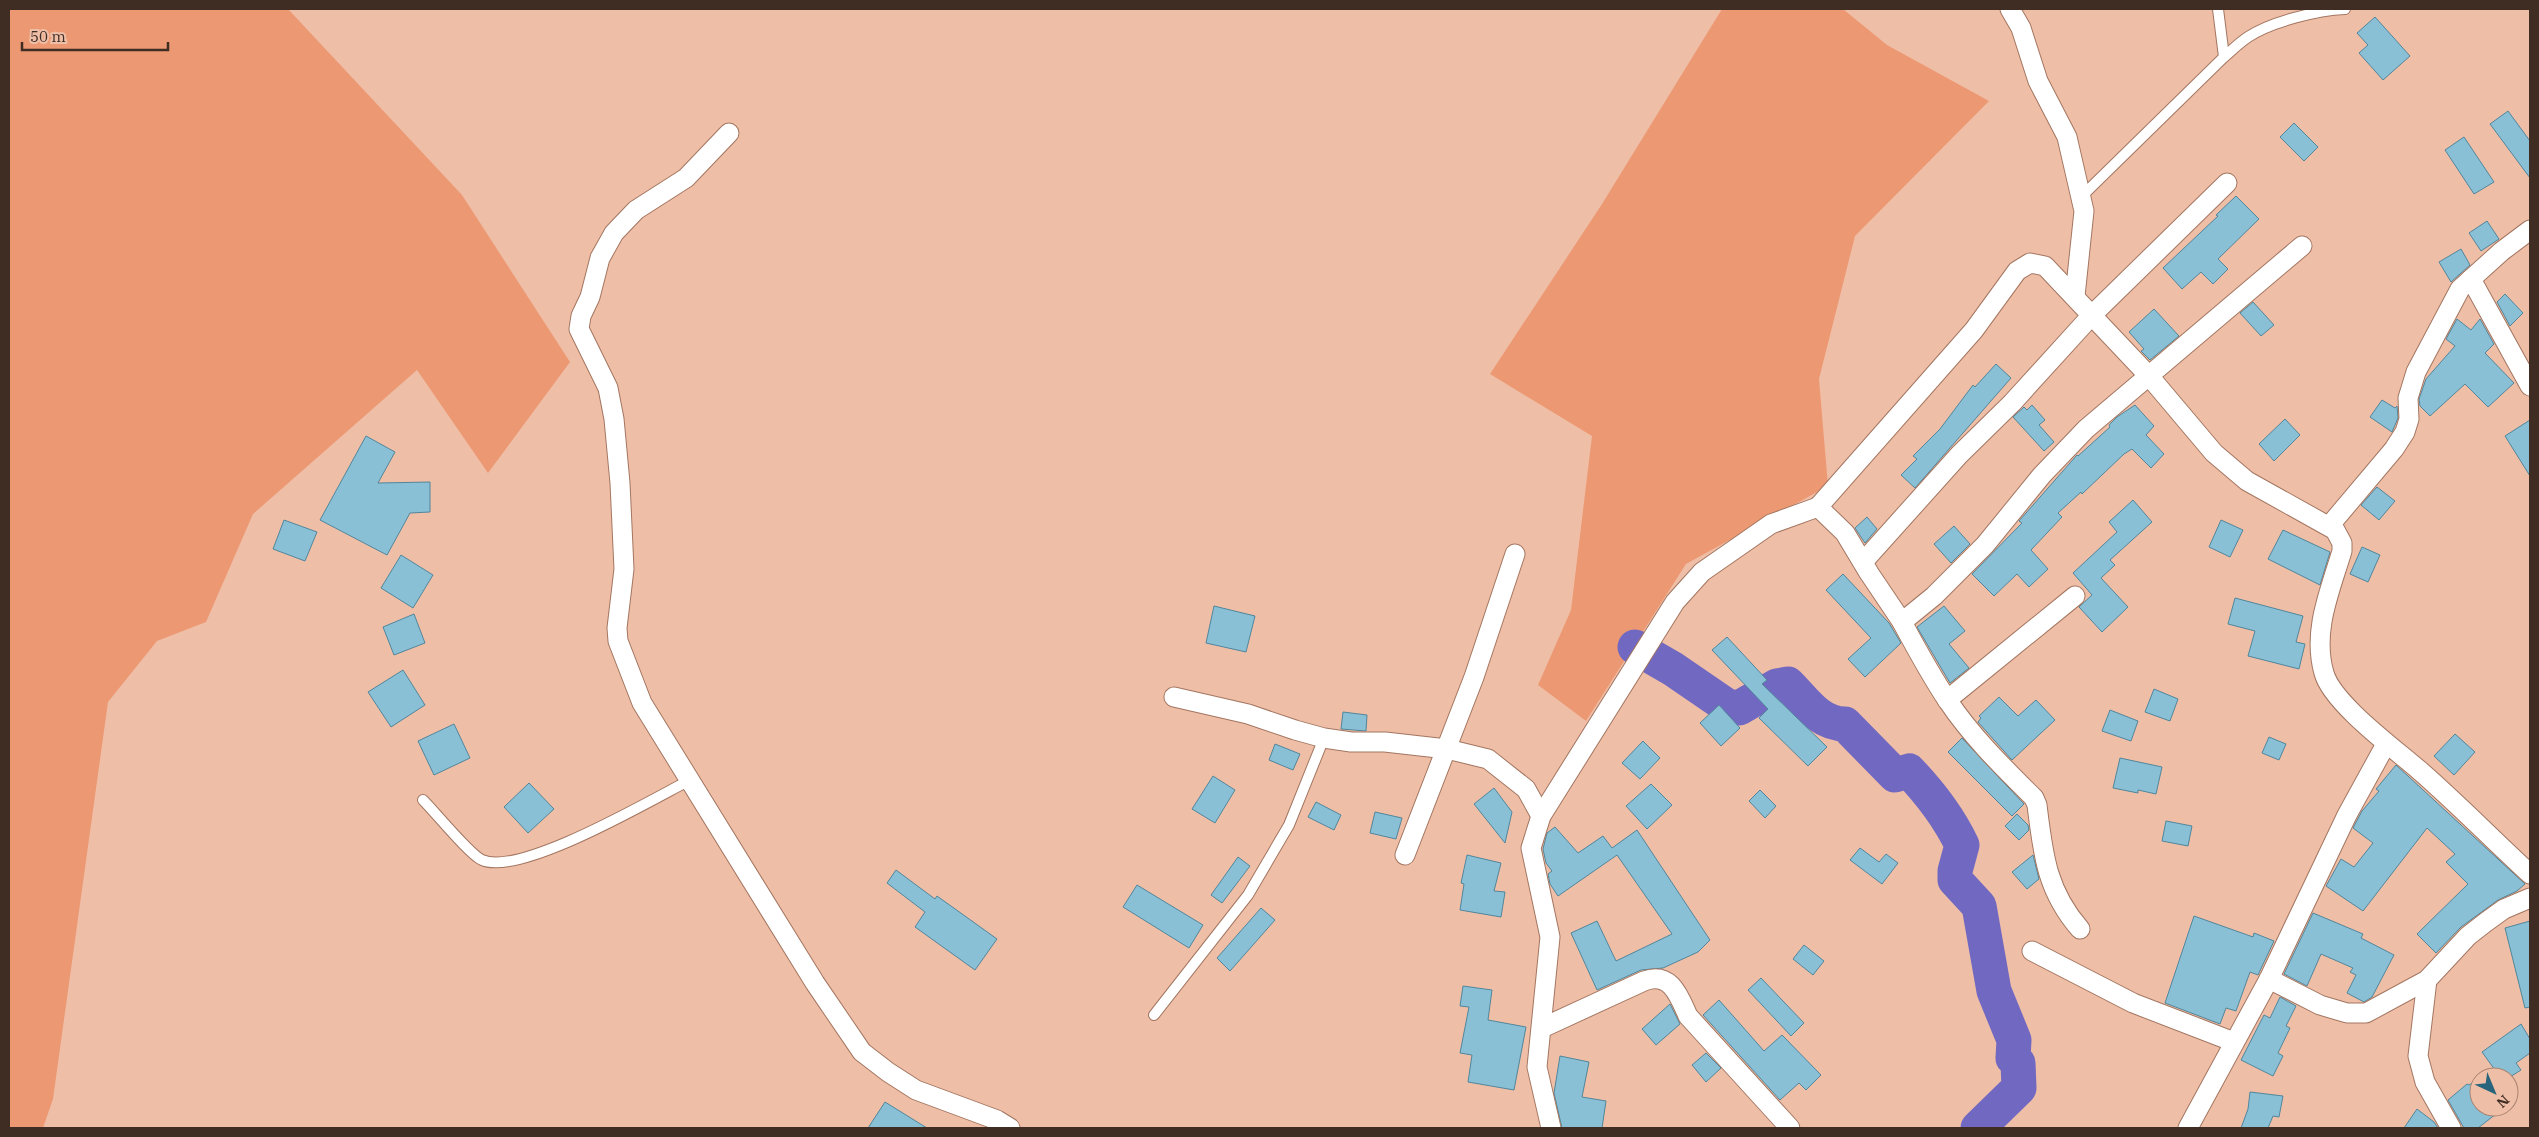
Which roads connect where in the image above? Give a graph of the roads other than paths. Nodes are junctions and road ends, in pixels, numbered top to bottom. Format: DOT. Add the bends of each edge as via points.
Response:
graph roads {
  1 [pos="2010,9"];
  2 [pos="2218,9"];
  3 [pos="2345,9"];
  4 [pos="2224,57"];
  5 [pos="729,133"];
  6 [pos="2227,183"];
  7 [pos="2081,198"];
  8 [pos="2530,230"];
  9 [pos="2302,246"];
  10 [pos="2470,279"];
  11 [pos="2075,296"];
  12 [pos="2092,315"];
  13 [pos="2149,376"];
  14 [pos="2530,386"];
  15 [pos="1818,507"];
  16 [pos="2330,525"];
  17 [pos="1515,554"];
  18 [pos="1863,562"];
  19 [pos="2075,596"];
  20 [pos="1902,622"];
  21 [pos="1174,697"];
  22 [pos="1947,700"];
  23 [pos="1324,738"];
  24 [pos="2386,744"];
  25 [pos="1447,749"];
  26 [pos="690,780"];
  27 [pos="423,800"];
  28 [pos="1541,816"];
  29 [pos="1405,855"];
  30 [pos="2530,874"];
  31 [pos="2530,898"];
  32 [pos="2080,929"];
  33 [pos="2032,951"];
  34 [pos="2269,979"];
  35 [pos="2427,980"];
  36 [pos="1154,1015"];
  37 [pos="1542,1028"];
  38 [pos="2234,1042"];
  39 [pos="1010,1128"];
  40 [pos="1551,1128"];
  41 [pos="1790,1128"];
  42 [pos="2188,1128"];
  43 [pos="2451,1128"];
  1 -- 7 [label="street" via="2021,28 2038,81 2067,137"];
  2 -- 4 [label="lane"];
  3 -- 4 [label="lane" via="2288,20 2249,36"];
  4 -- 7 [label="lane"];
  5 -- 26 [label="street" via="686,178 636,210 614,233 600,258 579,329 608,388 614,418 624,569 618,641 642,702"];
  6 -- 12 [label="street"];
  7 -- 11 [label="street" via="2084,211"];
  8 -- 10 [label="street"];
  9 -- 13 [label="street"];
  10 -- 14 [label="street"];
  10 -- 16 [label="street" via="2456,296 2416,372 2408,398 2409,419 2405,432"];
  11 -- 12 [label="street"];
  11 -- 15 [label="street" via="2045,266 2023,265 1974,330"];
  12 -- 13 [label="street"];
  12 -- 18 [label="street"];
  13 -- 16 [label="street" via="2214,453 2247,481"];
  13 -- 20 [label="street" via="2086,429 2042,474 1985,545 1934,596"];
  15 -- 18 [label="street" via="1845,533"];
  15 -- 28 [label="street" via="1771,524 1702,572 1675,602"];
  16 -- 24 [label="street" via="2339,536 2342,551 2321,621 2319,644 2324,675 2344,703"];
  17 -- 25 [label="street"];
  18 -- 20 [label="street"];
  19 -- 22 [label="street"];
  20 -- 22 [label="street"];
  21 -- 23 [label="street" via="1248,714"];
  22 -- 32 [label="street" via="1998,762 2034,798 2044,861 2051,881 2070,918"];
  23 -- 25 [label="street"];
  23 -- 36 [label="lane" via="1289,825 1248,895"];
  24 -- 30 [label="street" via="2419,770"];
  24 -- 34 [label="street" via="2343,823"];
  25 -- 28 [label="street" via="1488,760 1526,790"];
  25 -- 29 [label="street"];
  26 -- 27 [label="lane" via="588,833 536,855 502,864 482,860"];
  26 -- 39 [label="street" via="862,1052 916,1090 997,1120"];
  28 -- 37 [label="street" via="1531,848 1550,937"];
  31 -- 35 [label="street" via="2504,909 2468,936"];
  33 -- 38 [label="street" via="2133,1003"];
  34 -- 35 [label="street" via="2320,1005 2347,1013 2366,1013"];
  34 -- 38 [label="street"];
  35 -- 43 [label="street" via="2418,1056 2425,1082"];
  37 -- 40 [label="street" via="1537,1067"];
  37 -- 41 [label="street" via="1644,980 1661,978 1681,1000 1688,1016"];
  38 -- 42 [label="street"];
}
